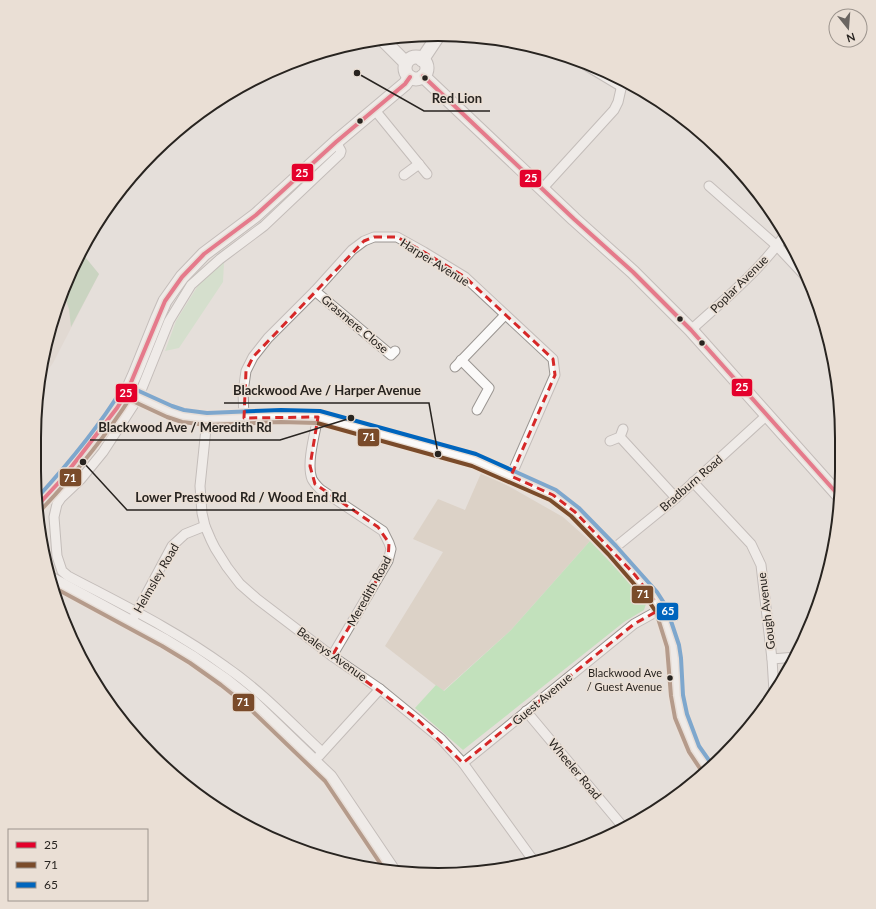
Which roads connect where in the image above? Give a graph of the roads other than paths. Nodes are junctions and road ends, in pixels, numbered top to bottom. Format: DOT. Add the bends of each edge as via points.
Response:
graph roads {
  1 [pos="435,41"];
  2 [pos="387,44"];
  3 [pos="422,60"];
  4 [pos="406,63"];
  5 [pos="423,76"];
  6 [pos="410,77"];
  7 [pos="622,86"];
  8 [pos="374,109"];
  9 [pos="419,164"];
  10 [pos="427,174"];
  11 [pos="404,175"];
  12 [pos="709,186"];
  13 [pos="542,189"];
  14 [pos="782,240"];
  15 [pos="777,246"];
  16 [pos="796,266"];
  17 [pos="315,291"];
  18 [pos="505,315"];
  19 [pos="691,330"];
  20 [pos="395,351"];
  21 [pos="132,395"];
  22 [pos="477,410"];
  23 [pos="767,415"];
  24 [pos="318,417"];
  25 [pos="244,418"];
  26 [pos="206,419"];
  27 [pos="610,441"];
  28 [pos="511,476"];
  29 [pos="693,482"];
  30 [pos="834,490"];
  31 [pos="676,498"];
  32 [pos="42,501"];
  33 [pos="205,526"];
  34 [pos="612,550"];
  35 [pos="57,582"];
  36 [pos="661,609"];
  37 [pos="134,618"];
  38 [pos="332,656"];
  39 [pos="788,658"];
  40 [pos="772,659"];
  41 [pos="773,683"];
  42 [pos="380,689"];
  43 [pos="526,711"];
  44 [pos="318,757"];
  45 [pos="463,763"];
  46 [pos="705,765"];
  47 [pos="620,824"];
  48 [pos="530,856"];
  49 [pos="389,865"];
  1 -- 3 [label="street"];
  2 -- 4 [label="street"];
  3 -- 4 [label="street" via="413,58"];
  3 -- 5 [label="street" via="426,69"];
  4 -- 6 [label="street" via="405,70"];
  5 -- 6 [label="street" via="417,79"];
  5 -- 13 [label="street"];
  6 -- 8 [label="street"];
  7 -- 13 [label="street" via="614,110"];
  8 -- 9 [label="street"];
  8 -- 21 [label="street" via="256,215 204,254 182,276 165,301 158,317"];
  9 -- 10 [label="street"];
  9 -- 11 [label="street"];
  12 -- 15 [label="street"];
  13 -- 19 [label="street" via="633,272"];
  14 -- 15 [label="street, Poplar Avenue"];
  15 -- 16 [label="street"];
  15 -- 19 [label="street, Poplar Avenue" via="733,292"];
  17 -- 18 [label="street, Harper Avenue" via="352,250 364,241 374,237 397,237 465,277"];
  17 -- 20 [label="street, Grasmere Close" via="391,355"];
  17 -- 25 [label="street, Harper Avenue" via="268,338 253,358 246,371 243,392"];
  18 -- 22 [label="street" via="458,364 489,388"];
  18 -- 28 [label="street, Harper Avenue" via="553,360 555,375"];
  19 -- 23 [label="street"];
  21 -- 26 [label="street" via="170,412"];
  21 -- 32 [label="street" via="117,408"];
  21 -- 37 [label="street" via="102,452 81,479 61,498 54,517 56,556 62,571"];
  23 -- 29 [label="street, Bradburn Road"];
  23 -- 30 [label="street"];
  24 -- 25 [label="street"];
  24 -- 28 [label="street" via="474,460"];
  24 -- 38 [label="street, Meredith Road" via="310,466 314,481 320,489 378,527 386,537 390,549 388,561"];
  25 -- 26 [label="street"];
  26 -- 33 [label="street, Bealeys Avenue" via="200,486"];
  27 -- 31 [label="street" via="621,433"];
  28 -- 34 [label="street" via="553,495 575,512"];
  29 -- 31 [label="street, Bradburn Road"];
  29 -- 40 [label="street, Gough Avenue" via="751,544 761,565"];
  31 -- 34 [label="street, Bradburn Road"];
  33 -- 37 [label="street, Helmsley Road" via="185,534 172,546"];
  33 -- 38 [label="street, Bealeys Avenue" via="215,548 240,584"];
  34 -- 36 [label="street"];
  35 -- 37 [label="street"];
  36 -- 43 [label="street, Guest Avenue" via="634,624"];
  36 -- 46 [label="street" via="674,648 677,696 682,720 694,749"];
  37 -- 44 [label="street" via="225,680"];
  38 -- 42 [label="street, Bealeys Avenue"];
  39 -- 40 [label="street"];
  40 -- 41 [label="street, Gough Avenue"];
  42 -- 44 [label="street"];
  42 -- 45 [label="street, Bealeys Avenue" via="441,739"];
  43 -- 45 [label="street, Guest Avenue"];
  43 -- 47 [label="street, Wheeler Road"];
  44 -- 49 [label="street"];
  45 -- 48 [label="street, Bealeys Avenue"];
}
